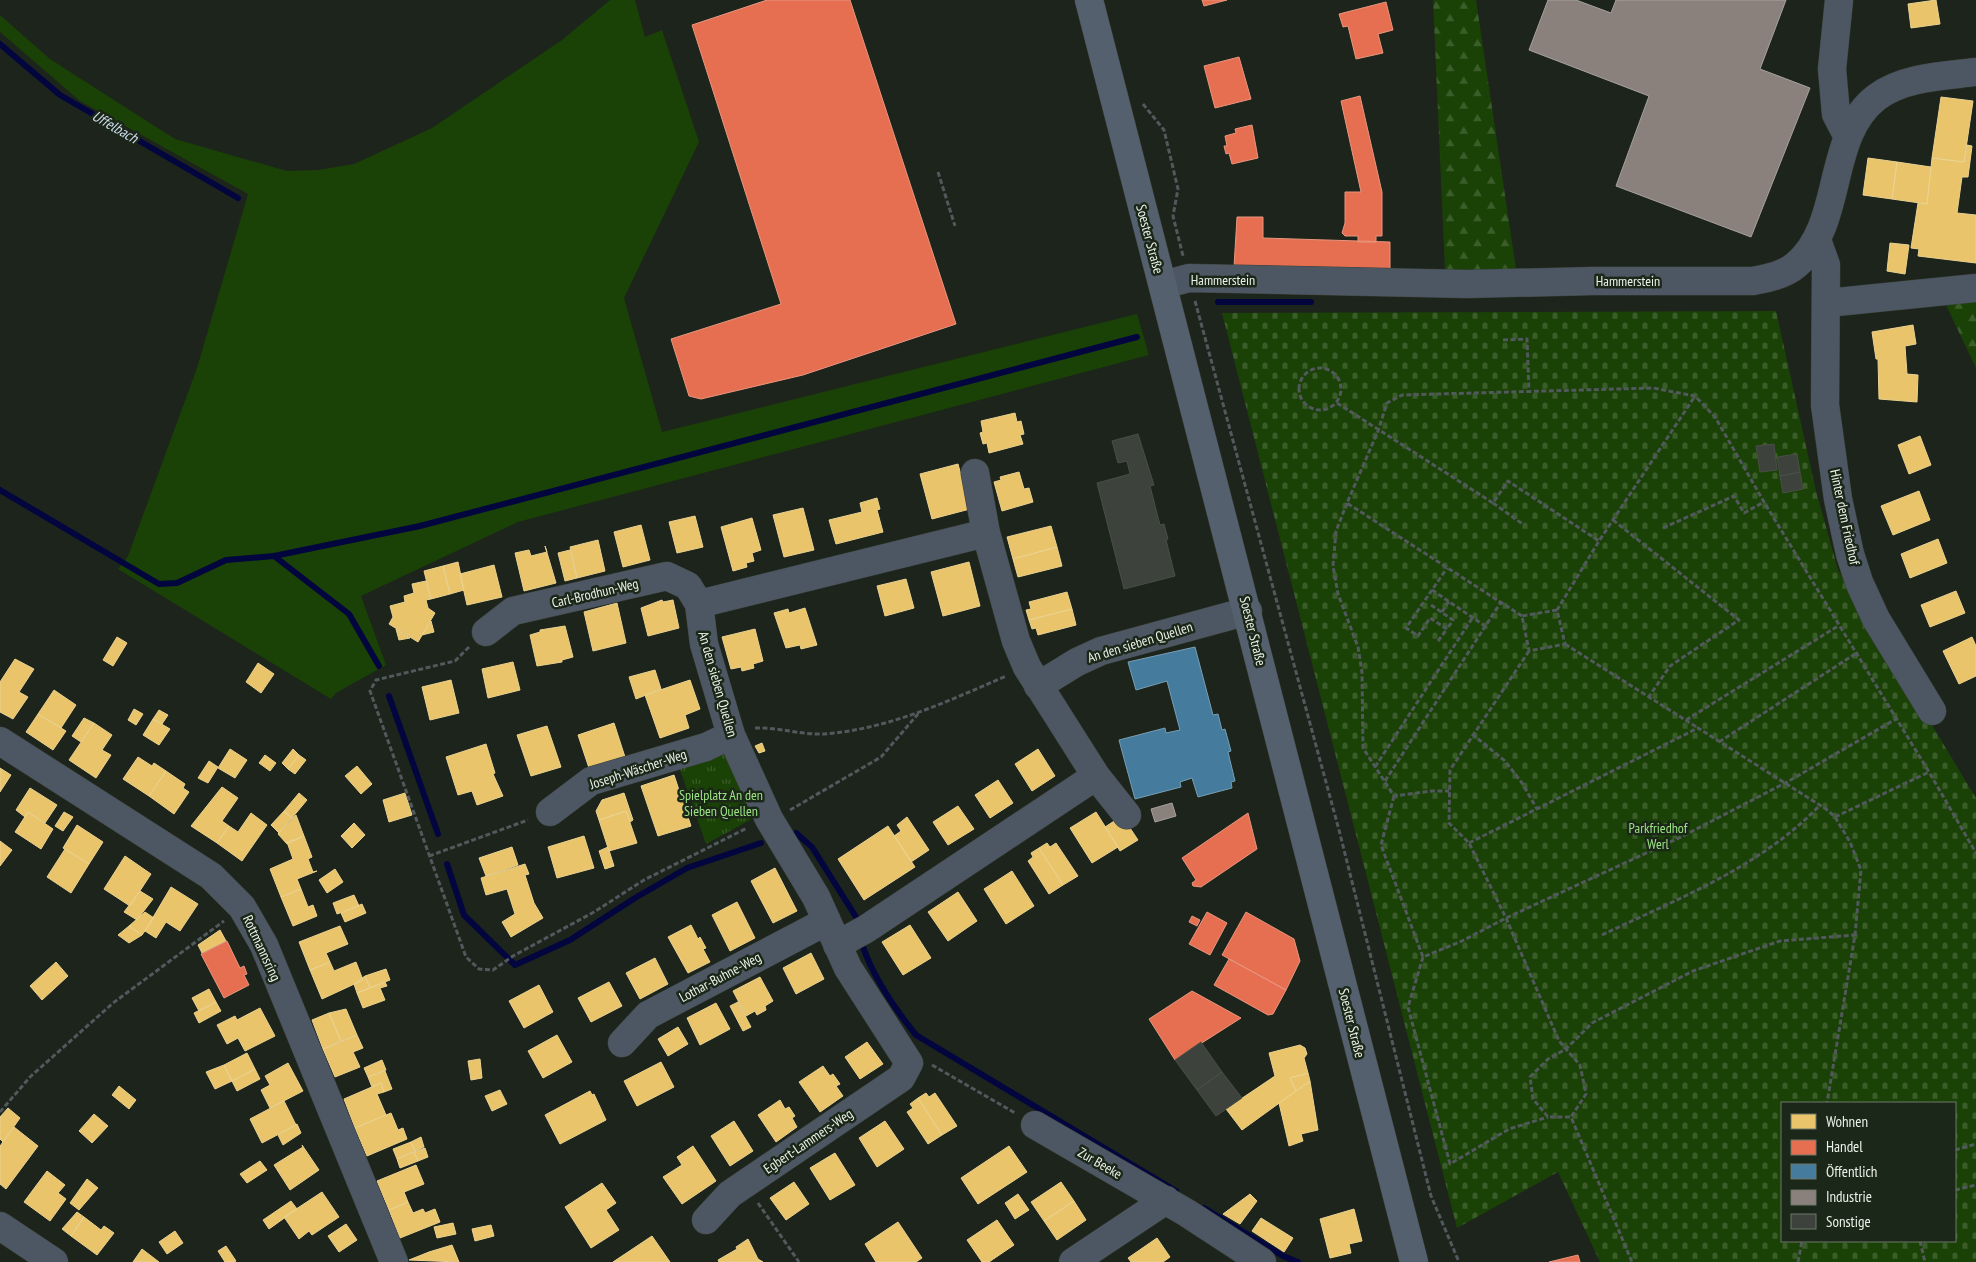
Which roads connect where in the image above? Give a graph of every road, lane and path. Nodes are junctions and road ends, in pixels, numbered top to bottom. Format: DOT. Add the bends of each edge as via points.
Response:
graph roads {
  1 [pos="1089,0"];
  2 [pos="1839,0"];
  3 [pos="1976,72"];
  4 [pos="1141,98"];
  5 [pos="1848,137"];
  6 [pos="938,172"];
  7 [pos="955,226"];
  8 [pos="1818,240"];
  9 [pos="1189,278"];
  10 [pos="1163,286"];
  11 [pos="1976,288"];
  12 [pos="1827,303"];
  13 [pos="1503,340"];
  14 [pos="1529,391"];
  15 [pos="1695,396"];
  16 [pos="1337,403"];
  17 [pos="1378,431"];
  18 [pos="975,474"];
  19 [pos="1493,502"];
  20 [pos="1764,502"];
  21 [pos="1347,503"];
  22 [pos="1613,520"];
  23 [pos="1524,525"];
  24 [pos="1663,528"];
  25 [pos="986,533"];
  26 [pos="1599,541"];
  27 [pos="1447,568"];
  28 [pos="1432,590"];
  29 [pos="1449,602"];
  30 [pos="1501,602"];
  31 [pos="698,604"];
  32 [pos="1431,605"];
  33 [pos="1557,610"];
  34 [pos="1248,611"];
  35 [pos="1442,612"];
  36 [pos="1522,616"];
  37 [pos="1473,618"];
  38 [pos="1485,626"];
  39 [pos="1838,626"];
  40 [pos="1447,629"];
  41 [pos="486,632"];
  42 [pos="1438,641"];
  43 [pos="1565,644"];
  44 [pos="1529,651"];
  45 [pos="1855,654"];
  46 [pos="1033,677"];
  47 [pos="1648,698"];
  48 [pos="1932,711"];
  49 [pos="918,714"];
  50 [pos="1896,719"];
  51 [pos="1686,720"];
  52 [pos="1698,728"];
  53 [pos="1472,734"];
  54 [pos="731,736"];
  55 [pos="0,740"];
  56 [pos="1719,742"];
  57 [pos="1375,767"];
  58 [pos="1929,772"];
  59 [pos="1096,776"];
  60 [pos="1385,781"];
  61 [pos="1787,782"];
  62 [pos="1450,791"];
  63 [pos="1394,796"];
  64 [pos="1820,805"];
  65 [pos="1536,809"];
  66 [pos="550,812"];
  67 [pos="1127,815"];
  68 [pos="1835,817"];
  69 [pos="769,819"];
  70 [pos="1468,843"];
  71 [pos="1976,853"];
  72 [pos="429,856"];
  73 [pos="242,907"];
  74 [pos="1506,918"];
  75 [pos="832,933"];
  76 [pos="1602,935"];
  77 [pos="1855,935"];
  78 [pos="1422,958"];
  79 [pos="622,1043"];
  80 [pos="1566,1049"];
  81 [pos="909,1063"];
  82 [pos="1827,1102"];
  83 [pos="0,1112"];
  84 [pos="1548,1117"];
  85 [pos="1571,1117"];
  86 [pos="1035,1125"];
  87 [pos="1976,1144"];
  88 [pos="1956,1150"];
  89 [pos="747,1182"];
  90 [pos="1976,1185"];
  91 [pos="1956,1190"];
  92 [pos="1166,1200"];
  93 [pos="706,1220"];
  94 [pos="0,1226"];
  95 [pos="1802,1242"];
  96 [pos="1920,1242"];
  97 [pos="1085,1259"];
  98 [pos="54,1262"];
  99 [pos="394,1262"];
  100 [pos="799,1262"];
  101 [pos="1262,1262"];
  102 [pos="1414,1262"];
  103 [pos="1458,1262"];
  104 [pos="1632,1262"];
  105 [pos="1798,1262"];
  106 [pos="1925,1262"];
  1 -- 10 [label="main road, Soester Straße"];
  2 -- 5 [label="street" via="1832,69 1836,114"];
  3 -- 5 [label="street, Hammerstein" via="1922,79 1878,96 1860,112"];
  4 -- 9 [label="path" via="1164,130 1178,189 1172,216"];
  5 -- 8 [label="street, Hammerstein"];
  6 -- 7 [label="path"];
  8 -- 9 [label="street, Hammerstein" via="1796,265 1777,276 1753,281 1467,284"];
  8 -- 12 [label="street, Hinter dem Friedhof" via="1826,265"];
  9 -- 10 [label="street, Hammerstein"];
  9 -- 103 [label="path" via="1339,830 1431,1196"];
  10 -- 34 [label="main road, Soester Straße"];
  11 -- 12 [label="street"];
  12 -- 48 [label="street, Hinter dem Friedhof" via="1825,405 1838,499 1850,554 1876,619"];
  13 -- 14 [label="path" via="1527,339"];
  14 -- 15 [label="path" via="1654,388"];
  14 -- 17 [label="path" via="1402,395 1387,403"];
  15 -- 20 [label="path" via="1715,417"];
  15 -- 22 [label="path"];
  16 -- 16 [label="path" via="1318,411 1305,406 1298,393 1304,374 1317,368 1337,376 1341,389"];
  16 -- 17 [label="path"];
  17 -- 19 [label="path"];
  17 -- 21 [label="path"];
  18 -- 25 [label="street"];
  19 -- 23 [label="path"];
  19 -- 26 [label="path" via="1508,481"];
  20 -- 24 [label="path" via="1744,513 1734,496"];
  20 -- 39 [label="path"];
  21 -- 27 [label="path"];
  21 -- 57 [label="path" via="1336,531 1333,566 1338,594 1358,647 1363,748"];
  22 -- 26 [label="path"];
  22 -- 47 [label="path" via="1739,620 1670,666"];
  25 -- 31 [label="street"];
  25 -- 46 [label="street" via="1016,641"];
  26 -- 33 [label="path"];
  27 -- 28 [label="path"];
  27 -- 30 [label="path"];
  28 -- 29 [label="path"];
  28 -- 40 [label="path" via="1406,628 1418,636 1430,618"];
  29 -- 35 [label="path"];
  29 -- 37 [label="path"];
  30 -- 36 [label="path"];
  30 -- 38 [label="path"];
  31 -- 41 [label="street, Carl-Brodhun-Weg" via="688,586 668,576 513,611"];
  31 -- 54 [label="street, An den sieben Quellen" via="704,644"];
  32 -- 35 [label="path"];
  33 -- 36 [label="path"];
  33 -- 43 [label="path"];
  34 -- 46 [label="street, An den sieben Quellen" via="1101,651"];
  34 -- 102 [label="main road, Soester Straße"];
  35 -- 40 [label="path" via="1453,620"];
  36 -- 44 [label="path"];
  37 -- 38 [label="path"];
  37 -- 57 [label="path"];
  38 -- 60 [label="path"];
  39 -- 45 [label="path"];
  39 -- 51 [label="path"];
  40 -- 42 [label="path"];
  41 -- 72 [label="path" via="455,661 376,680 370,691"];
  43 -- 44 [label="path"];
  43 -- 47 [label="path"];
  44 -- 53 [label="path"];
  45 -- 50 [label="path"];
  45 -- 56 [label="path"];
  46 -- 49 [label="path"];
  46 -- 59 [label="street"];
  47 -- 51 [label="path"];
  49 -- 54 [label="path" via="846,732 799,734 762,728 747,729"];
  49 -- 69 [label="path" via="881,757"];
  50 -- 58 [label="path"];
  50 -- 61 [label="path"];
  51 -- 52 [label="path"];
  52 -- 56 [label="path"];
  52 -- 65 [label="path"];
  53 -- 62 [label="path" via="1450,770"];
  53 -- 65 [label="path" via="1506,761"];
  54 -- 66 [label="street, Joseph-Wäscher-Weg" via="706,747 591,781"];
  54 -- 69 [label="street, An den sieben Quellen"];
  55 -- 73 [label="street, Rottmannsring" via="211,876"];
  56 -- 61 [label="path"];
  57 -- 60 [label="path"];
  58 -- 68 [label="path"];
  58 -- 71 [label="path"];
  59 -- 67 [label="street"];
  59 -- 75 [label="street" via="866,929"];
  60 -- 63 [label="path"];
  61 -- 64 [label="path"];
  61 -- 74 [label="path" via="1683,836"];
  62 -- 63 [label="path"];
  62 -- 70 [label="path" via="1449,823"];
  63 -- 78 [label="path" via="1381,845"];
  64 -- 68 [label="path"];
  64 -- 76 [label="path" via="1800,826 1747,864"];
  65 -- 70 [label="path"];
  66 -- 72 [label="path"];
  68 -- 77 [label="path" via="1861,870"];
  69 -- 72 [label="path" via="644,880 493,970 479,969 466,957"];
  69 -- 75 [label="street, An den sieben Quellen" via="816,897"];
  70 -- 74 [label="path"];
  73 -- 83 [label="path" via="113,1003 30,1078"];
  73 -- 99 [label="street, Rottmannsring" via="264,946"];
  74 -- 78 [label="path"];
  74 -- 80 [label="path" via="1559,1041"];
  75 -- 79 [label="street, Lothar-Buhne-Weg" via="648,1015"];
  75 -- 81 [label="street, An den sieben Quellen" via="848,968"];
  77 -- 80 [label="path" via="1780,942 1693,971 1592,1023"];
  77 -- 82 [label="path"];
  78 -- 84 [label="path" via="1408,1007 1450,1164 1509,1129"];
  80 -- 84 [label="path" via="1548,1059 1530,1077 1533,1099"];
  80 -- 85 [label="path" via="1580,1065 1586,1094"];
  81 -- 86 [label="path" via="933,1065"];
  81 -- 89 [label="street, Egbert-Lammers-Weg" via="901,1078"];
  84 -- 85 [label="path"];
  85 -- 104 [label="path"];
  86 -- 92 [label="street, Zur Beeke"];
  87 -- 88 [label="path"];
  89 -- 93 [label="street, Egbert-Lammers-Weg" via="730,1194"];
  89 -- 100 [label="path"];
  90 -- 91 [label="path"];
  92 -- 97 [label="street"];
  92 -- 101 [label="street, Zur Beeke"];
  94 -- 98 [label="street"];
  95 -- 105 [label="path"];
  96 -- 106 [label="path"];
}
